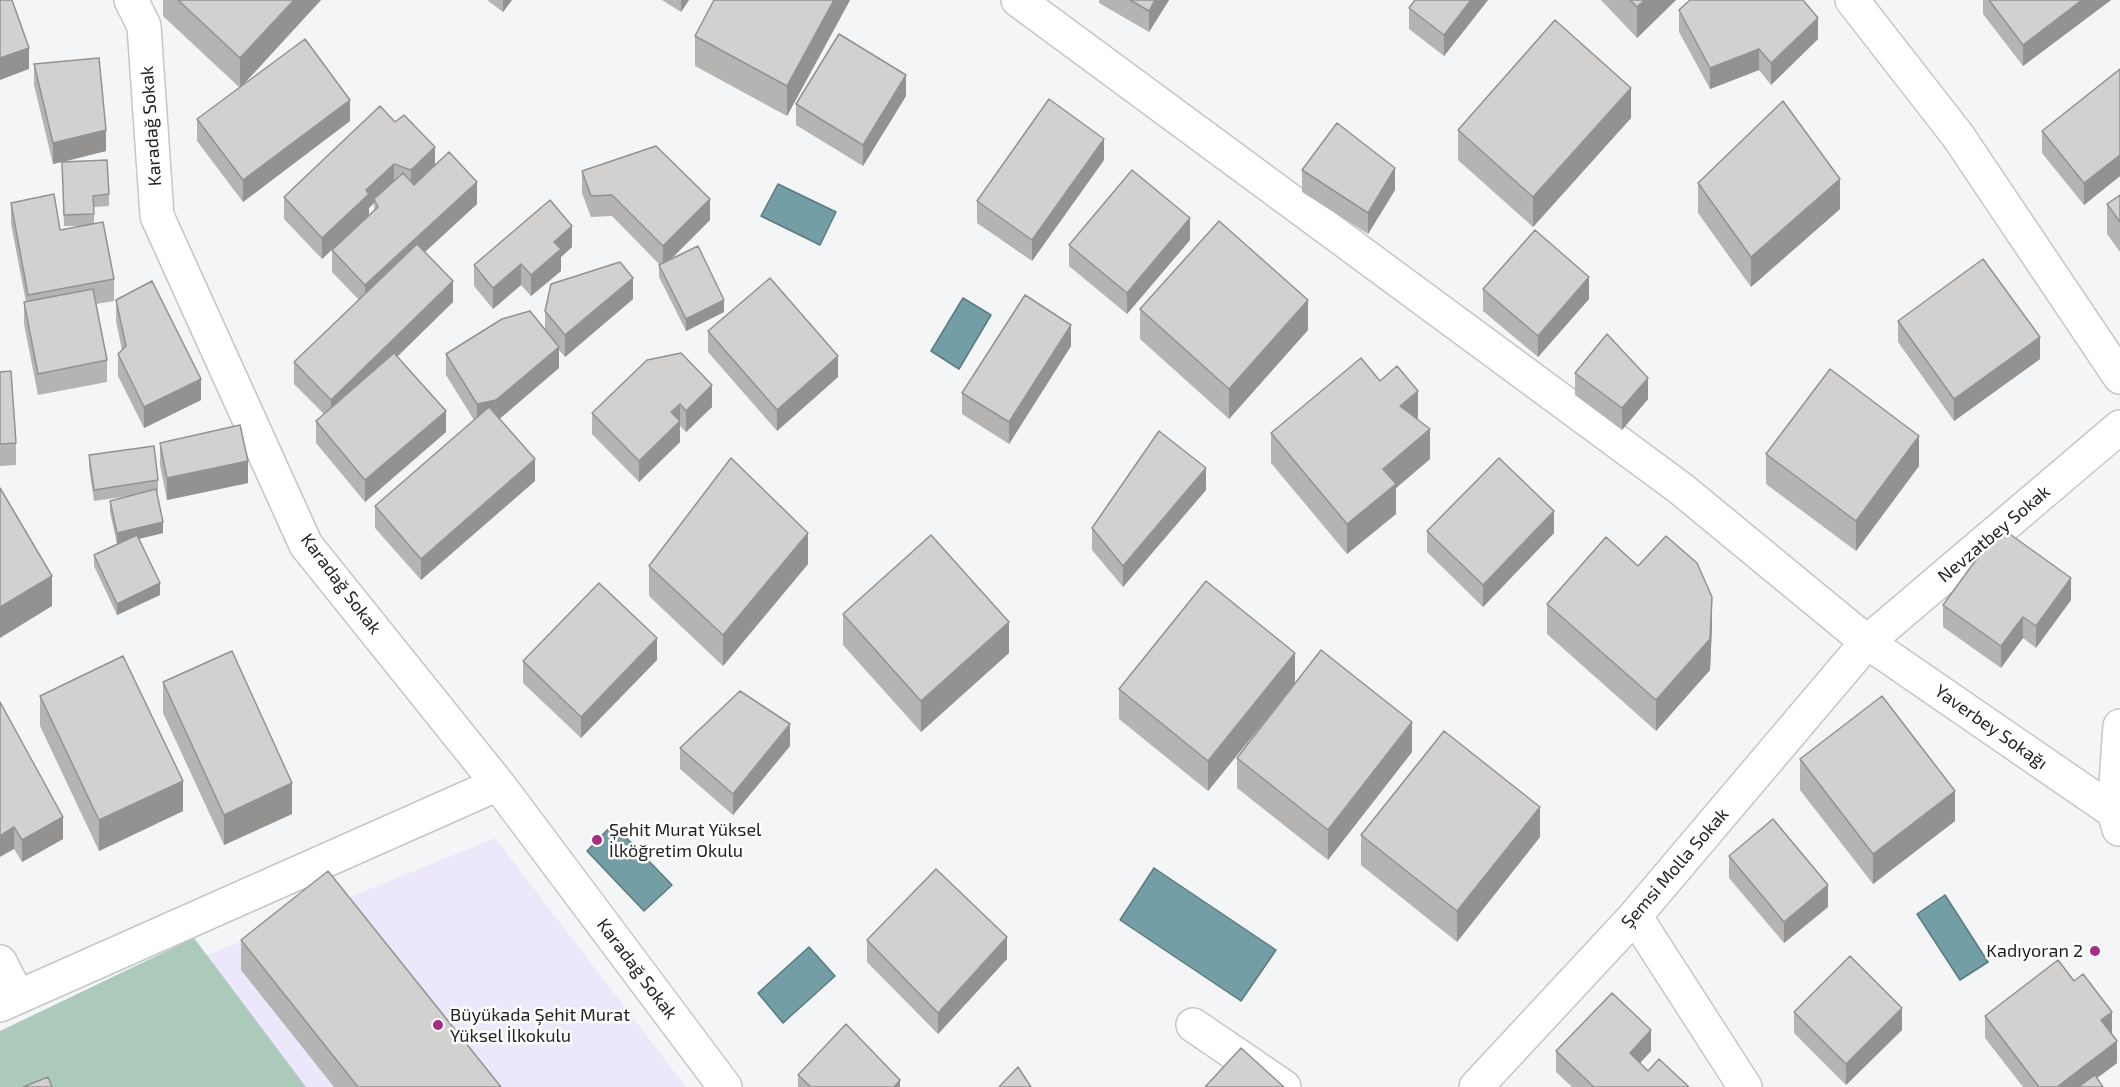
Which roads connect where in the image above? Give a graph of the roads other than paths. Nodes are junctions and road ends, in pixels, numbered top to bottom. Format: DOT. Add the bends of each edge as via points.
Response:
graph roads {
  1 [pos="1018,0"];
  2 [pos="1852,0"];
  3 [pos="143,9"];
  4 [pos="2120,377"];
  5 [pos="2120,427"];
  6 [pos="1868,642"];
  7 [pos="2120,726"];
  8 [pos="498,784"];
  9 [pos="2117,822"];
  10 [pos="1635,916"];
  11 [pos="0,962"];
  12 [pos="9,1001"];
  13 [pos="1193,1025"];
  14 [pos="725,1087"];
  15 [pos="1284,1087"];
  16 [pos="1476,1087"];
  17 [pos="1745,1087"];
  1 -- 6 [label="street, Yaverbey Sokağı" via="1680,488"];
  2 -- 4 [label="street" via="1958,136"];
  3 -- 8 [label="street, Karadağ Sokak" via="157,216 306,545"];
  5 -- 6 [label="street, Nevzatbey Sokak"];
  6 -- 9 [label="street, Yaverbey Sokağı"];
  6 -- 10 [label="street, Şemsi Molla Sokak"];
  7 -- 9 [label="street"];
  8 -- 12 [label="street"];
  8 -- 14 [label="street, Karadağ Sokak"];
  10 -- 16 [label="street, Şemsi Molla Sokak"];
  10 -- 17 [label="street"];
  11 -- 12 [label="street"];
  13 -- 15 [label="street"];
}
